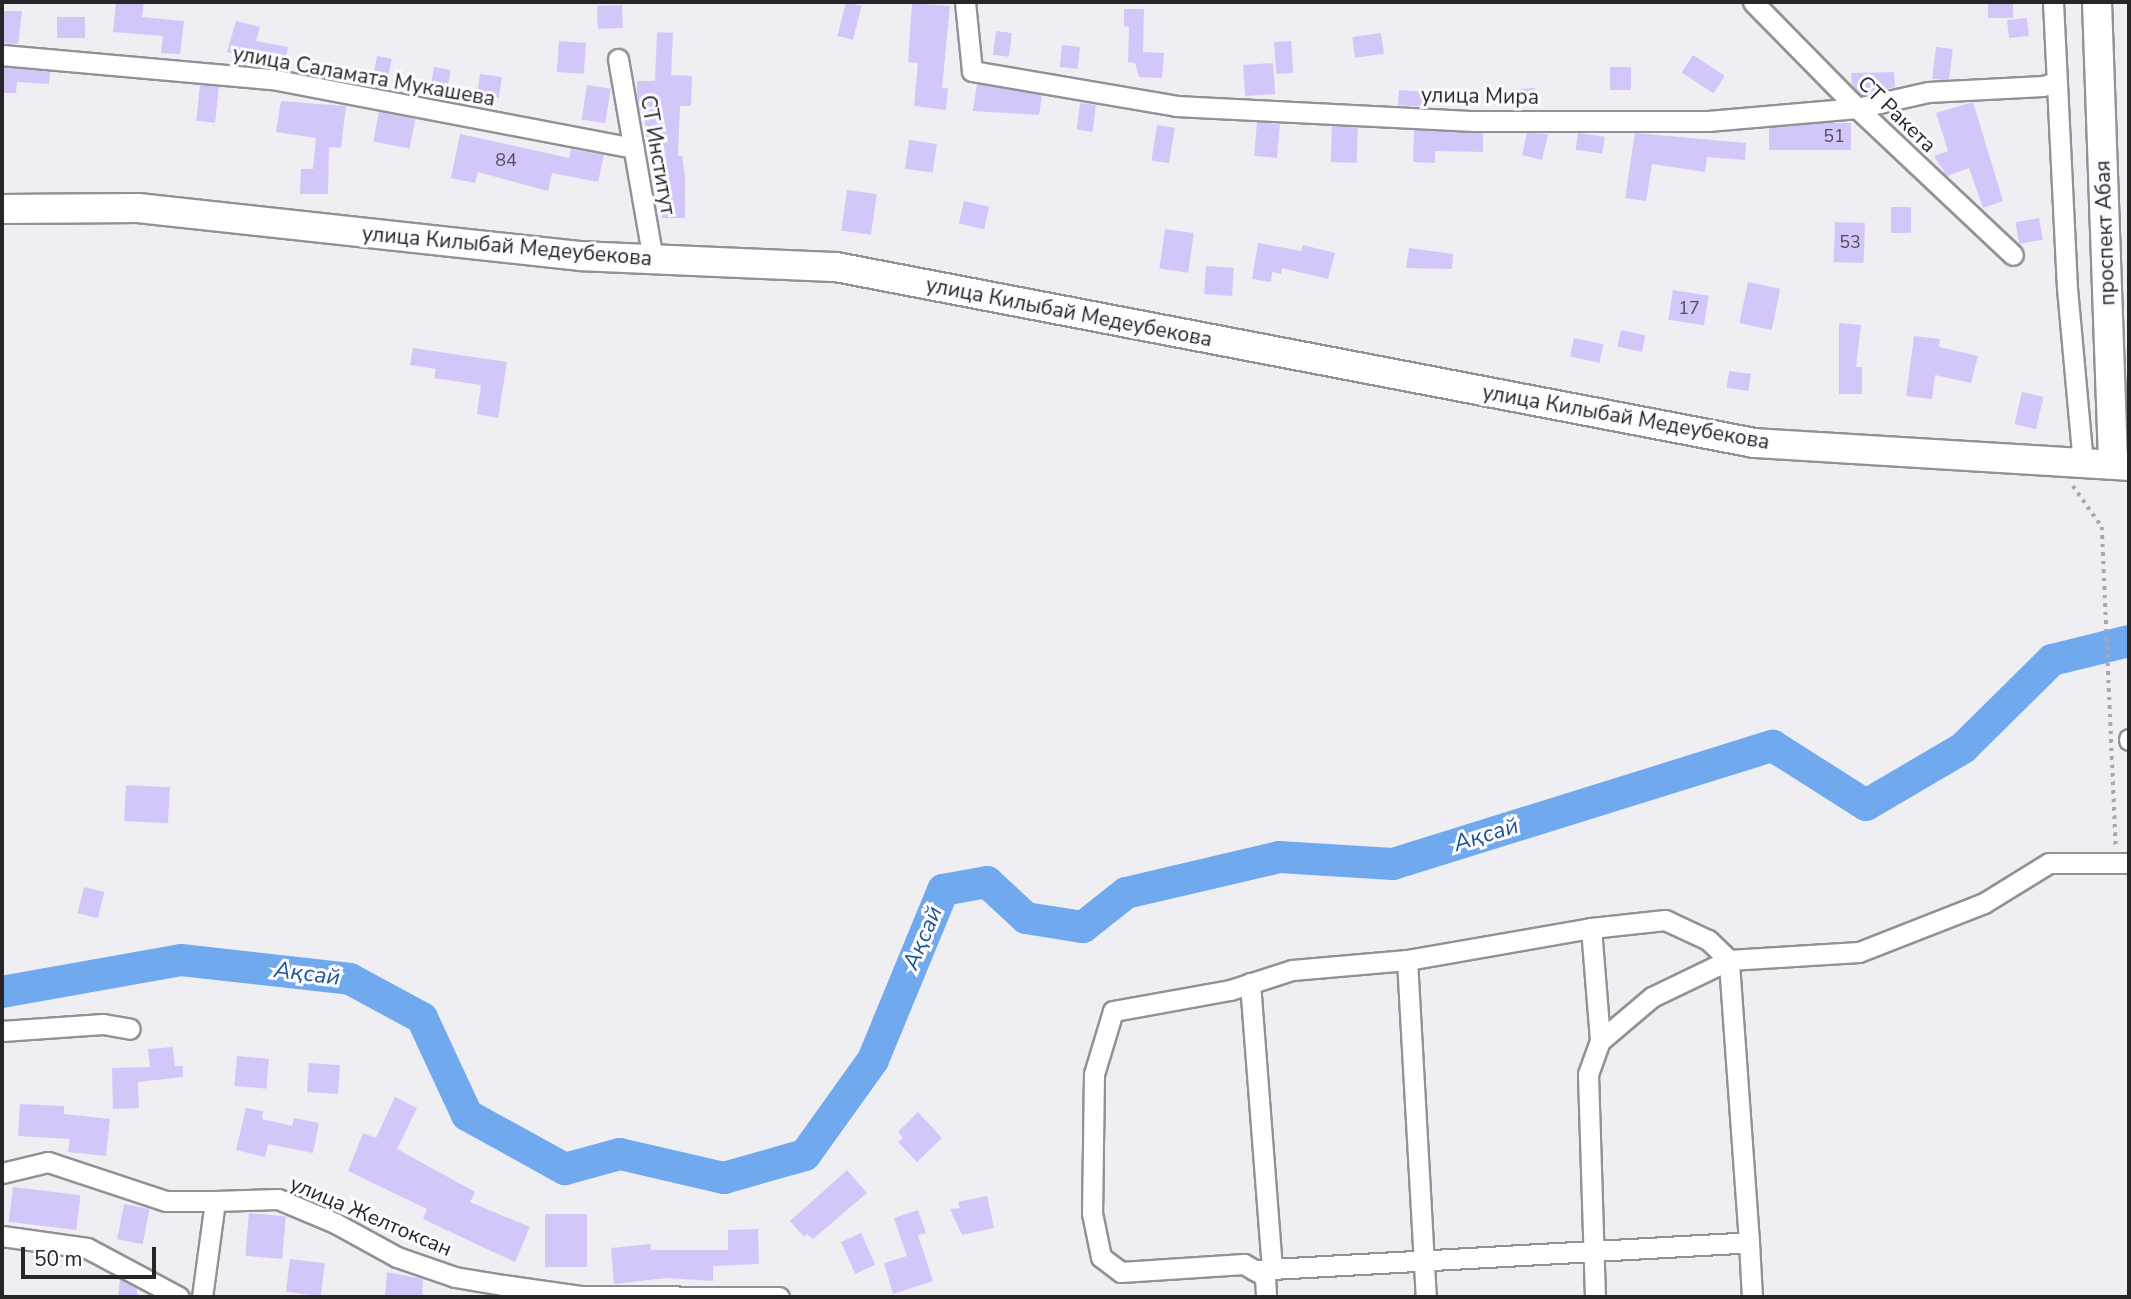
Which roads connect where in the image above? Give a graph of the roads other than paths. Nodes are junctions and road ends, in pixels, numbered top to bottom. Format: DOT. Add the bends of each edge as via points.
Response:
graph roads {
  1 [pos="965,2"];
  2 [pos="1753,2"];
  3 [pos="2053,2"];
  4 [pos="2097,2"];
  5 [pos="2,55"];
  6 [pos="618,59"];
  7 [pos="2056,82"];
  8 [pos="1857,108"];
  9 [pos="633,148"];
  10 [pos="2,209"];
  11 [pos="2013,255"];
  12 [pos="653,260"];
  13 [pos="2070,462"];
  14 [pos="2121,465"];
  15 [pos="2123,864"];
  16 [pos="1591,928"];
  17 [pos="1407,960"];
  18 [pos="1729,960"];
  19 [pos="1250,983"];
  20 [pos="130,1029"];
  21 [pos="2,1031"];
  22 [pos="1600,1041"];
  23 [pos="2,1173"];
  24 [pos="215,1201"];
  25 [pos="2,1236"];
  26 [pos="1749,1242"];
  27 [pos="1593,1251"];
  28 [pos="1425,1261"];
  29 [pos="1263,1268"];
  30 [pos="154,1291"];
  31 [pos="769,1296"];
  32 [pos="179,1297"];
  33 [pos="202,1297"];
  34 [pos="1266,1297"];
  35 [pos="1426,1297"];
  36 [pos="1595,1297"];
  37 [pos="1752,1297"];
  1 -- 8 [label="street, улица Мира" via="972,71 1176,106 1475,121 1708,121"];
  2 -- 8 [label="street, СТ Ракета"];
  3 -- 7 [label="street"];
  4 -- 14 [label="main road, проспект Абая"];
  5 -- 9 [label="street, улица Саламата Мукашева" via="272,79"];
  6 -- 9 [label="street, СТ Институт"];
  7 -- 8 [label="street, улица Мира" via="1928,92"];
  7 -- 13 [label="street"];
  8 -- 11 [label="street, СТ Ракета"];
  9 -- 12 [label="street, СТ Институт"];
  10 -- 12 [label="main road, улица Килыбай Медеубекова" via="138,208"];
  12 -- 13 [label="main road, улица Килыбай Медеубекова" via="836,267 1754,443"];
  13 -- 14 [label="main road, улица Килыбай Медеубекова"];
  15 -- 18 [label="street" via="2049,863 1984,903 1858,952"];
  16 -- 17 [label="street"];
  16 -- 18 [label="street" via="1665,920 1709,940"];
  16 -- 22 [label="street"];
  17 -- 19 [label="street" via="1292,970"];
  17 -- 28 [label="street"];
  18 -- 22 [label="street" via="1652,997"];
  18 -- 26 [label="street"];
  19 -- 29 [label="street"];
  19 -- 29 [label="street" via="1113,1012 1094,1074 1092,1213 1101,1257 1121,1272 1244,1264"];
  20 -- 21 [label="street" via="103,1024"];
  22 -- 27 [label="street" via="1588,1074"];
  23 -- 24 [label="street, улица Желтоксан" via="48,1162 166,1201"];
  24 -- 31 [label="street, улица Желтоксан" via="289,1202 397,1257 455,1277 580,1296"];
  24 -- 33 [label="street"];
  25 -- 30 [label="street" via="87,1248"];
  26 -- 27 [label="street"];
  26 -- 37 [label="street"];
  27 -- 28 [label="street"];
  27 -- 36 [label="street"];
  28 -- 29 [label="street"];
  28 -- 35 [label="street"];
  29 -- 34 [label="street"];
  30 -- 32 [label="street"];
}
